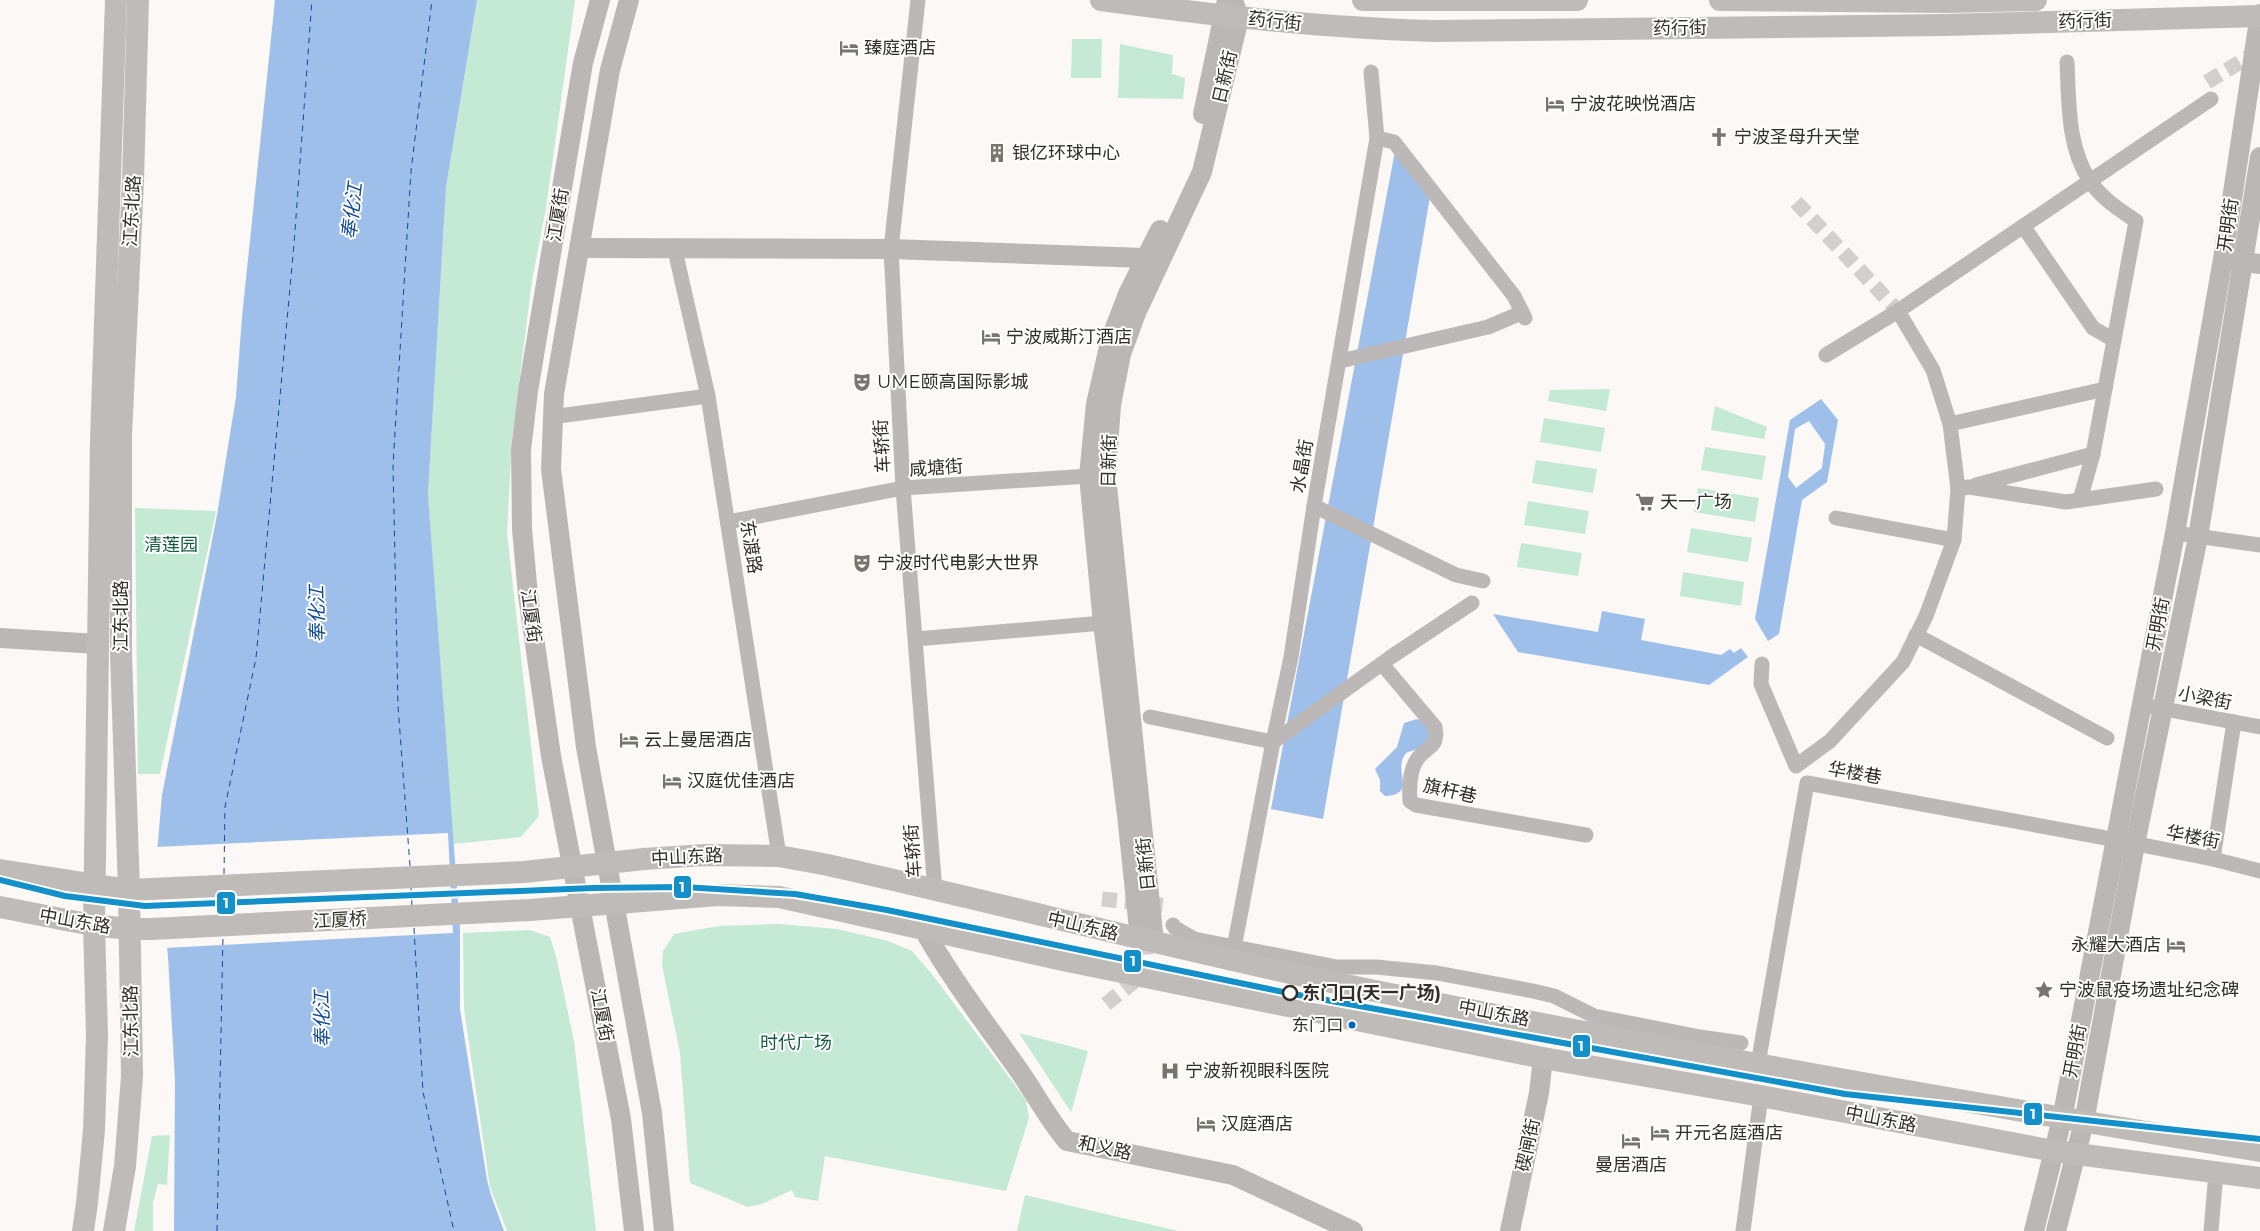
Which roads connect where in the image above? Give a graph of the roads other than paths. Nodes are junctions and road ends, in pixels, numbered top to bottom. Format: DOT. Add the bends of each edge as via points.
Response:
graph roads {
  1 [pos="116,0"];
  2 [pos="138,0"];
  3 [pos="600,0"];
  4 [pos="629,0"];
  5 [pos="1101,0"];
  6 [pos="1363,0"];
  7 [pos="1565,0"];
  8 [pos="1577,0"];
  9 [pos="1720,0"];
  10 [pos="2036,0"];
  11 [pos="1947,1"];
  12 [pos="918,3"];
  13 [pos="1230,8"];
  14 [pos="2260,15"];
  15 [pos="2066,62"];
  16 [pos="1371,72"];
  17 [pos="2211,99"];
  18 [pos="1377,138"];
  19 [pos="2260,157"];
  20 [pos="2090,182"];
  21 [pos="2023,226"];
  22 [pos="674,246"];
  23 [pos="580,248"];
  24 [pos="891,249"];
  25 [pos="1145,258"];
  26 [pos="2223,259"];
  27 [pos="2251,263"];
  28 [pos="1898,311"];
  29 [pos="2114,340"];
  30 [pos="1826,355"];
  31 [pos="1347,359"];
  32 [pos="2105,389"];
  33 [pos="708,396"];
  34 [pos="551,416"];
  35 [pos="1950,424"];
  36 [pos="2093,454"];
  37 [pos="1089,476"];
  38 [pos="903,488"];
  39 [pos="1963,488"];
  40 [pos="2156,489"];
  41 [pos="2080,500"];
  42 [pos="1319,509"];
  43 [pos="1836,518"];
  44 [pos="728,522"];
  45 [pos="2175,533"];
  46 [pos="2198,537"];
  47 [pos="1954,540"];
  48 [pos="2260,545"];
  49 [pos="1483,582"];
  50 [pos="1472,603"];
  51 [pos="1103,623"];
  52 [pos="1916,635"];
  53 [pos="0,638"];
  54 [pos="916,639"];
  55 [pos="98,644"];
  56 [pos="1382,664"];
  57 [pos="1762,664"];
  58 [pos="2142,705"];
  59 [pos="2163,709"];
  60 [pos="1150,717"];
  61 [pos="2234,722"];
  62 [pos="2260,727"];
  63 [pos="2107,738"];
  64 [pos="1272,742"];
  65 [pos="1586,835"];
  66 [pos="2126,842"];
  67 [pos="779,856"];
  68 [pos="2214,859"];
  69 [pos="606,863"];
  70 [pos="572,867"];
  71 [pos="0,870"];
  72 [pos="2260,871"];
  73 [pos="96,885"];
  74 [pos="139,889"];
  75 [pos="935,891"];
  76 [pos="613,902"];
  77 [pos="580,906"];
  78 [pos="0,907"];
  79 [pos="530,910"];
  80 [pos="94,925"];
  81 [pos="1173,925"];
  82 [pos="151,929"];
  83 [pos="129,930"];
  84 [pos="924,930"];
  85 [pos="1147,941"];
  86 [pos="1234,948"];
  87 [pos="1741,1042"];
  88 [pos="1543,1058"];
  89 [pos="1758,1064"];
  90 [pos="1761,1096"];
  91 [pos="2073,1120"];
  92 [pos="2260,1151"];
  93 [pos="2065,1152"];
  94 [pos="2216,1173"];
  95 [pos="2260,1178"];
  96 [pos="82,1231"];
  97 [pos="114,1231"];
  98 [pos="634,1231"];
  99 [pos="664,1231"];
  100 [pos="1353,1231"];
  101 [pos="1510,1231"];
  102 [pos="1744,1231"];
  103 [pos="2034,1231"];
  104 [pos="2056,1231"];
  105 [pos="2210,1231"];
  1 -- 55 [label="main road, 江东北路" via="101,430"];
  2 -- 74 [label="main road, 江东北路" via="134,181 121,445 121,654"];
  3 -- 70 [label="street, 江厦街" via="583,63 521,450 522,529 528,595 551,756"];
  4 -- 23 [label="street, 江厦街" via="610,70"];
  5 -- 13 [label="main road, 药行街"];
  6 -- 7 [label="main road"];
  7 -- 8 [label="main road"];
  9 -- 11 [label="main road, 药行街"];
  10 -- 11 [label="main road, 药行街"];
  12 -- 24 [label="street, 车轿街"];
  13 -- 14 [label="main road, 药行街" via="1358,29 1435,31 1944,25"];
  13 -- 25 [label="street, 日新街" via="1189,169 1180,193"];
  13 -- 85 [label="street, 日新街" via="1202,172 1136,312 1121,354 1111,405 1106,476"];
  14 -- 26 [label="street, 开明街"];
  15 -- 20 [label="street" via="2071,127"];
  16 -- 18 [label="street, 水晶街"];
  17 -- 20 [label="street"];
  18 -- 31 [label="street, 水晶街"];
  18 -- 31 [label="street" via="1394,142 1514,296 1523,316"];
  19 -- 27 [label="street, 开明街"];
  20 -- 21 [label="street"];
  20 -- 29 [label="street" via="2136,222"];
  21 -- 28 [label="street"];
  21 -- 29 [label="street" via="2093,328"];
  22 -- 23 [label="street"];
  22 -- 24 [label="street"];
  22 -- 33 [label="street, 东渡路"];
  23 -- 34 [label="street, 江厦街"];
  24 -- 25 [label="street"];
  24 -- 38 [label="street, 车轿街"];
  25 -- 37 [label="street, 日新街" via="1120,312 1108,350 1096,404"];
  26 -- 27 [label="street"];
  26 -- 45 [label="street, 开明街"];
  27 -- 46 [label="street, 开明街"];
  28 -- 30 [label="street"];
  28 -- 35 [label="street" via="1933,370"];
  29 -- 32 [label="street"];
  31 -- 42 [label="street, 水晶街"];
  32 -- 35 [label="street"];
  32 -- 36 [label="street"];
  33 -- 34 [label="street"];
  33 -- 44 [label="street, 东渡路"];
  34 -- 69 [label="street, 江厦街" via="551,469 566,595 586,747"];
  35 -- 39 [label="street"];
  36 -- 39 [label="street"];
  36 -- 41 [label="street"];
  37 -- 38 [label="street, 咸塘街"];
  37 -- 51 [label="street, 日新街"];
  38 -- 44 [label="street, 咸塘街"];
  38 -- 54 [label="street, 车轿街"];
  39 -- 41 [label="street" via="2066,502"];
  39 -- 47 [label="street"];
  40 -- 41 [label="street"];
  42 -- 49 [label="street" via="1456,574"];
  42 -- 64 [label="street, 水晶街"];
  43 -- 47 [label="street"];
  44 -- 67 [label="street, 东渡路"];
  45 -- 46 [label="street"];
  45 -- 58 [label="street, 开明街"];
  46 -- 48 [label="street"];
  46 -- 59 [label="street, 开明街"];
  47 -- 52 [label="street"];
  50 -- 56 [label="street"];
  51 -- 54 [label="street"];
  51 -- 85 [label="street, 日新街" via="1127,815"];
  52 -- 57 [label="street" via="1903,662 1830,741 1796,766 1761,684"];
  52 -- 63 [label="street"];
  53 -- 55 [label="street"];
  54 -- 75 [label="street, 车轿街"];
  55 -- 73 [label="main road, 江东北路"];
  56 -- 64 [label="street"];
  56 -- 65 [label="street, 旗杆巷" via="1435,727 1437,737 1432,747 1418,758 1412,771 1410,800 1416,805"];
  58 -- 59 [label="street, 小梁街"];
  58 -- 66 [label="street, 开明街"];
  59 -- 61 [label="street, 小梁街"];
  59 -- 66 [label="street, 开明街"];
  60 -- 64 [label="street"];
  61 -- 62 [label="street, 小梁街"];
  61 -- 68 [label="street"];
  64 -- 86 [label="street, 水晶街"];
  66 -- 68 [label="street, 华楼街"];
  66 -- 89 [label="street, 华楼巷" via="1807,783"];
  66 -- 91 [label="street, 开明街"];
  67 -- 69 [label="main road, 中山东路" via="705,855"];
  67 -- 75 [label="main road, 中山东路"];
  68 -- 72 [label="street, 华楼街"];
  69 -- 70 [label="main road, 中山东路"];
  69 -- 76 [label="street, 江厦街"];
  70 -- 74 [label="main road, 中山东路" via="524,872"];
  70 -- 77 [label="street, 江厦街"];
  71 -- 73 [label="main road"];
  73 -- 74 [label="main road"];
  73 -- 80 [label="main road, 江东北路"];
  74 -- 83 [label="main road, 江东北路"];
  75 -- 85 [label="main road, 中山东路"];
  76 -- 77 [label="main road, 中山东路"];
  76 -- 84 [label="main road, 中山东路" via="718,895 779,897"];
  76 -- 99 [label="street, 江厦街" via="652,1113"];
  77 -- 79 [label="main road, 中山东路"];
  77 -- 98 [label="street, 江厦街" via="622,1119"];
  78 -- 80 [label="main road, 中山东路"];
  79 -- 82 [label="main road, 江厦桥"];
  80 -- 83 [label="main road, 中山东路"];
  80 -- 96 [label="main road, 江东北路" via="97,1035 94,1130 88,1202"];
  81 -- 86 [label="street, 中山东路" via="1194,939"];
  82 -- 83 [label="main road, 中山东路"];
  83 -- 97 [label="main road, 江东北路" via="132,1076 125,1166"];
  84 -- 88 [label="main road, 中山东路"];
  84 -- 100 [label="street, 和义路" via="943,964 1067,1141 1233,1175"];
  85 -- 89 [label="main road, 中山东路" via="1337,983"];
  86 -- 87 [label="street, 中山东路" via="1337,967 1437,973 1554,996 1594,1016"];
  88 -- 90 [label="main road, 中山东路"];
  88 -- 101 [label="street, 碶闸街" via="1539,1093"];
  89 -- 91 [label="main road, 中山东路"];
  90 -- 93 [label="main road, 中山东路"];
  90 -- 102 [label="street"];
  91 -- 92 [label="main road, 中山东路"];
  91 -- 93 [label="street, 开明街"];
  93 -- 94 [label="main road, 中山东路"];
  93 -- 103 [label="street, 开明街"];
  93 -- 104 [label="street, 开明街"];
  94 -- 95 [label="main road, 中山东路"];
  94 -- 105 [label="street"];
}
